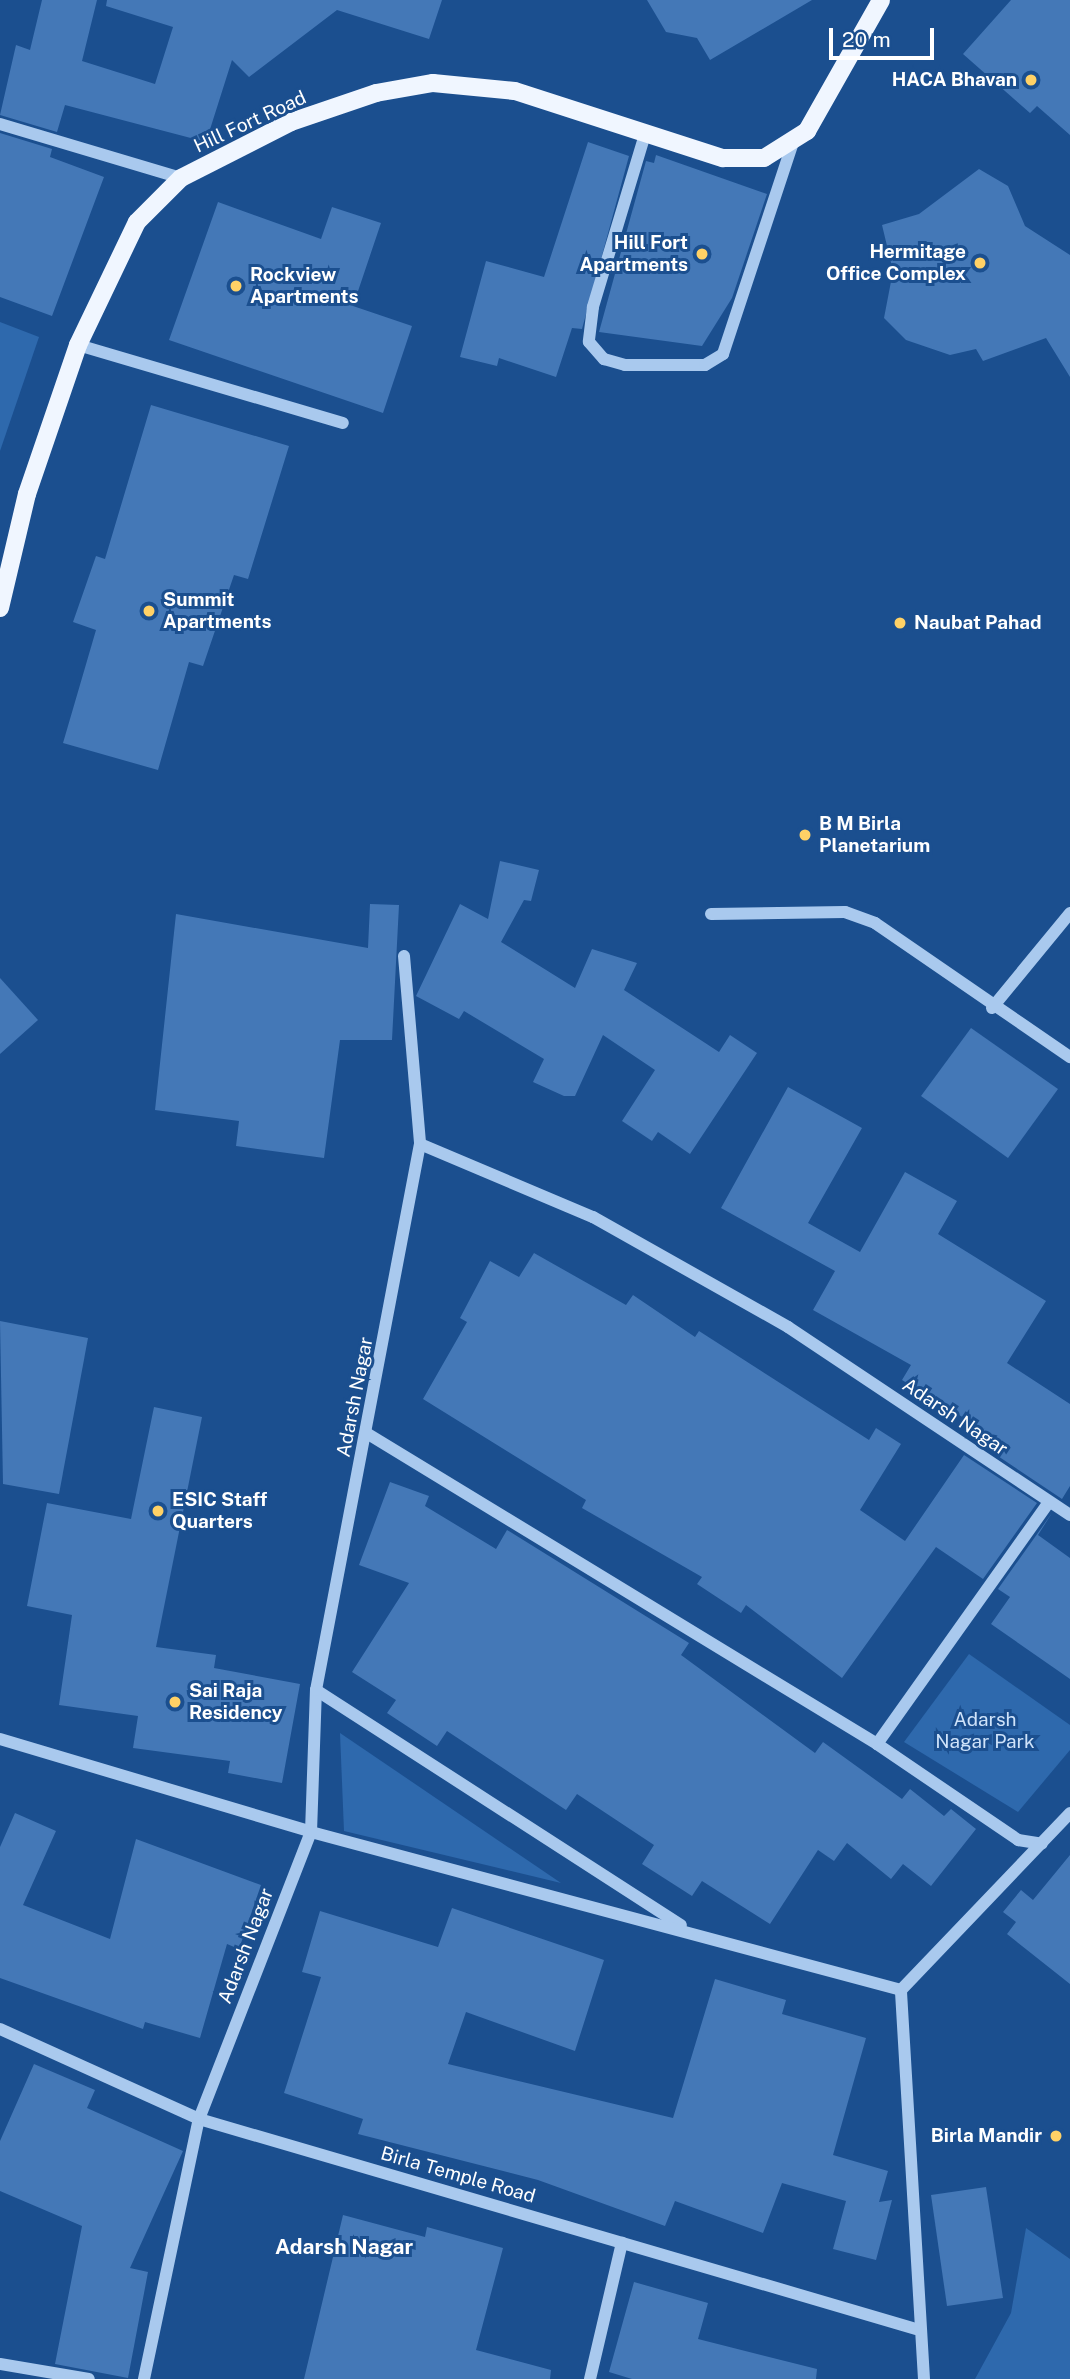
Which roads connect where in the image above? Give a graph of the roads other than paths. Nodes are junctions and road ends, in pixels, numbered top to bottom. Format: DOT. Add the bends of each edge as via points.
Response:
graph roads {
  1 [pos="881,0"];
  2 [pos="0,124"];
  3 [pos="646,131"];
  4 [pos="794,139"];
  5 [pos="181,178"];
  6 [pos="78,345"];
  7 [pos="343,423"];
  8 [pos="0,608"];
  9 [pos="1070,913"];
  10 [pos="711,914"];
  11 [pos="404,956"];
  12 [pos="992,1009"];
  13 [pos="1070,1057"];
  14 [pos="420,1144"];
  15 [pos="368,1434"];
  16 [pos="1048,1503"];
  17 [pos="1070,1515"];
  18 [pos="316,1690"];
  19 [pos="0,1739"];
  20 [pos="877,1744"];
  21 [pos="1070,1813"];
  22 [pos="311,1832"];
  23 [pos="1042,1844"];
  24 [pos="693,1933"];
  25 [pos="901,1990"];
  26 [pos="0,2029"];
  27 [pos="199,2119"];
  28 [pos="622,2243"];
  29 [pos="916,2329"];
  30 [pos="0,2364"];
  31 [pos="89,2379"];
  32 [pos="144,2379"];
  33 [pos="590,2379"];
  34 [pos="924,2379"];
  1 -- 4 [label="main road, Hill Fort Road" via="807,131"];
  2 -- 5 [label="street"];
  3 -- 4 [label="main road, Hill Fort Road" via="723,158 764,158"];
  3 -- 4 [label="street" via="593,307 589,342 604,359 625,365 705,365 723,354"];
  3 -- 5 [label="main road, Hill Fort Road" via="515,91 433,83 376,93 291,122"];
  5 -- 6 [label="main road, Hill Fort Road" via="136,222"];
  6 -- 7 [label="street"];
  6 -- 8 [label="main road, Hill Fort Road" via="27,494"];
  9 -- 12 [label="street"];
  10 -- 12 [label="street" via="845,912 874,923"];
  11 -- 14 [label="street"];
  12 -- 13 [label="street"];
  14 -- 15 [label="street, Adarsh Nagar"];
  14 -- 16 [label="street, Adarsh Nagar" via="593,1217 789,1327"];
  15 -- 18 [label="street, Adarsh Nagar"];
  15 -- 20 [label="street"];
  16 -- 17 [label="street, Adarsh Nagar"];
  16 -- 20 [label="street"];
  18 -- 22 [label="street, Adarsh Nagar"];
  18 -- 24 [label="street"];
  19 -- 22 [label="street"];
  20 -- 23 [label="street" via="1018,1840"];
  21 -- 23 [label="street"];
  22 -- 24 [label="street"];
  22 -- 27 [label="street, Adarsh Nagar"];
  23 -- 25 [label="street"];
  24 -- 25 [label="street"];
  25 -- 29 [label="street"];
  26 -- 27 [label="street, Birla Temple Road"];
  27 -- 28 [label="street, Birla Temple Road"];
  27 -- 32 [label="street, Adarsh Nagar"];
  28 -- 29 [label="street, Birla Temple Road"];
  28 -- 33 [label="street"];
  29 -- 34 [label="street"];
  30 -- 31 [label="street"];
}
